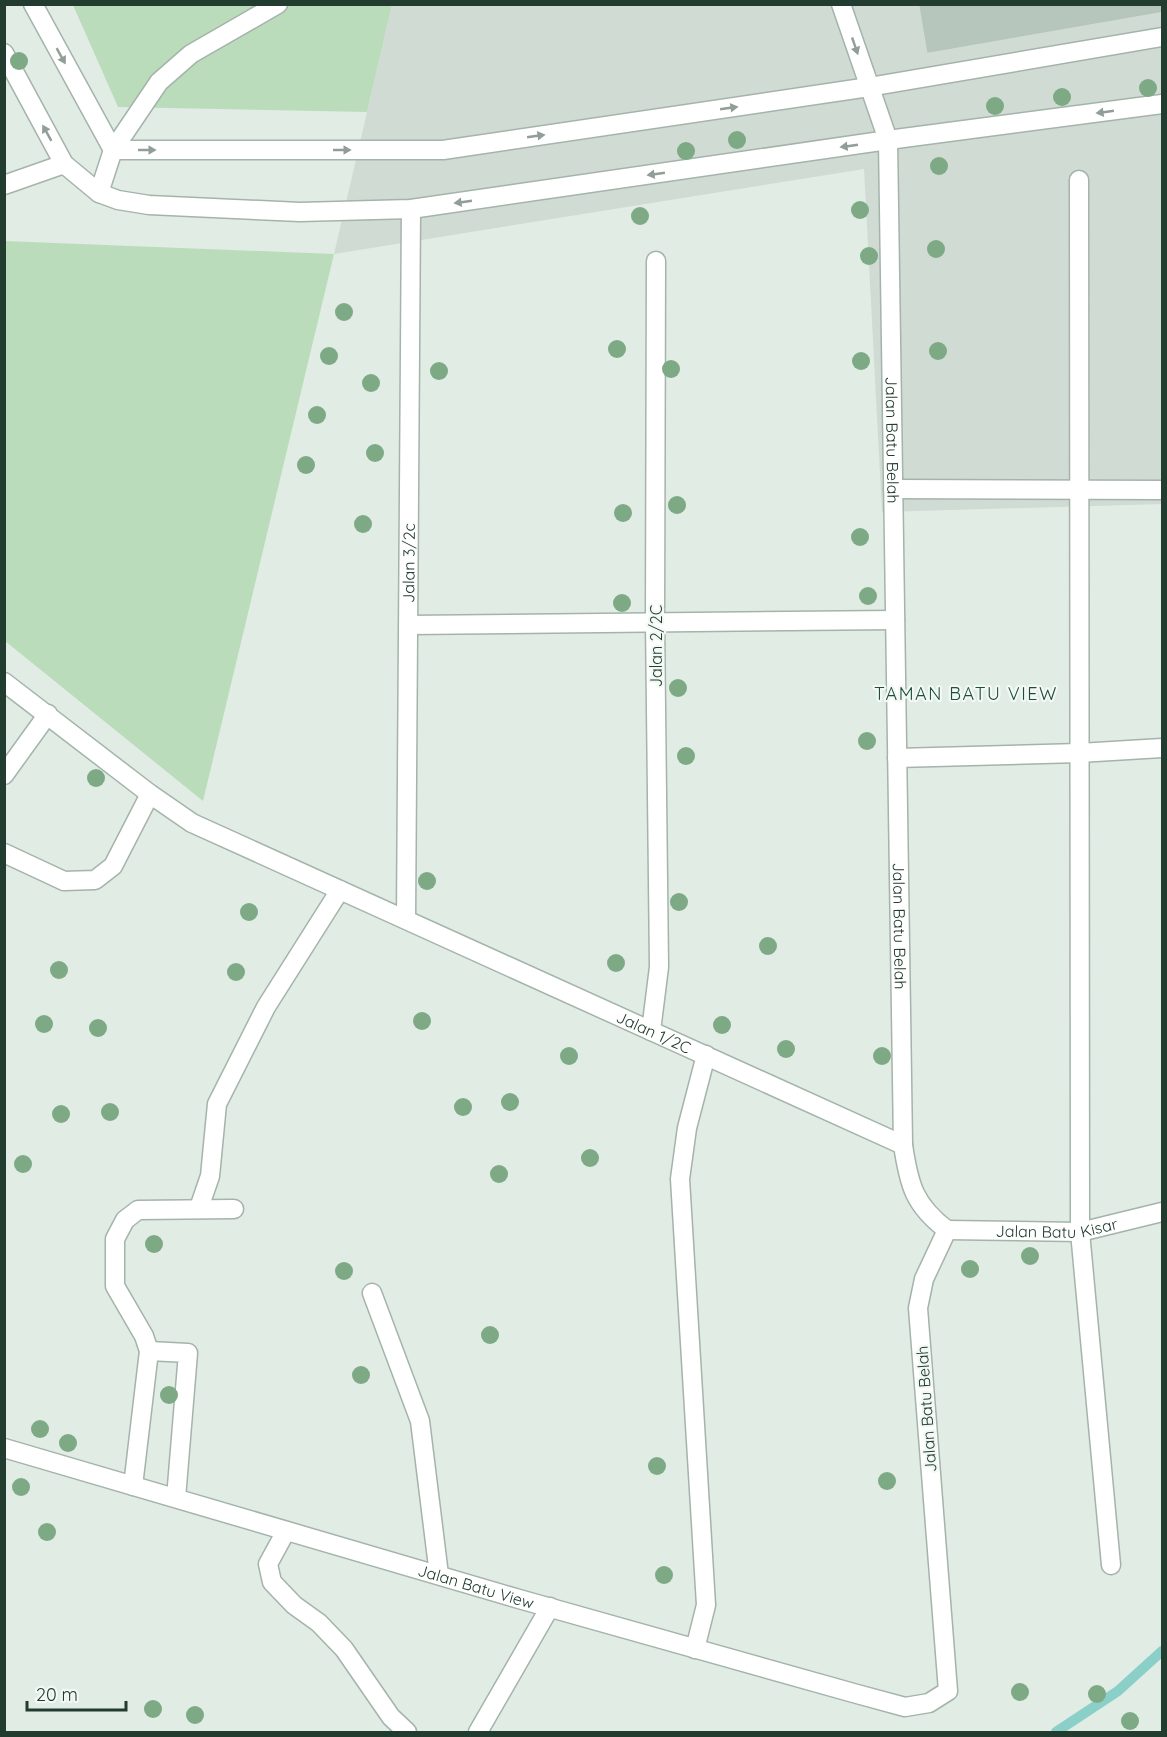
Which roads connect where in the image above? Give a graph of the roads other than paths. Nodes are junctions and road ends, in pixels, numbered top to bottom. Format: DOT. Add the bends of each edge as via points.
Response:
graph roads {
  1 [pos="33,4"];
  2 [pos="278,4"];
  3 [pos="841,4"];
  4 [pos="1162,37"];
  5 [pos="4,53"];
  6 [pos="869,87"];
  7 [pos="1162,104"];
  8 [pos="888,140"];
  9 [pos="113,150"];
  10 [pos="64,164"];
  11 [pos="1079,180"];
  12 [pos="4,185"];
  13 [pos="99,193"];
  14 [pos="411,209"];
  15 [pos="656,261"];
  16 [pos="893,489"];
  17 [pos="1079,490"];
  18 [pos="1162,490"];
  19 [pos="895,620"];
  20 [pos="655,622"];
  21 [pos="409,625"];
  22 [pos="4,682"];
  23 [pos="48,714"];
  24 [pos="1162,748"];
  25 [pos="1080,753"];
  26 [pos="897,758"];
  27 [pos="4,775"];
  28 [pos="150,794"];
  29 [pos="4,853"];
  30 [pos="340,890"];
  31 [pos="406,919"];
  32 [pos="651,1031"];
  33 [pos="706,1055"];
  34 [pos="903,1145"];
  35 [pos="199,1208"];
  36 [pos="234,1209"];
  37 [pos="1162,1212"];
  38 [pos="947,1230"];
  39 [pos="1080,1232"];
  40 [pos="372,1293"];
  41 [pos="149,1351"];
  42 [pos="4,1448"];
  43 [pos="133,1486"];
  44 [pos="176,1498"];
  45 [pos="286,1531"];
  46 [pos="1111,1565"];
  47 [pos="439,1575"];
  48 [pos="550,1607"];
  49 [pos="695,1649"];
  50 [pos="948,1691"];
  51 [pos="407,1732"];
  52 [pos="478,1732"];
  1 -- 9 [label="street, one-way"];
  2 -- 9 [label="street" via="191,54 159,82"];
  3 -- 6 [label="street, Jalan Batu Belah, one-way"];
  4 -- 6 [label="street"];
  10 -- 5 [label="street, one-way"];
  6 -- 8 [label="street, Jalan Batu Belah"];
  9 -- 6 [label="street, one-way" via="443,150"];
  7 -- 8 [label="street, one-way"];
  8 -- 14 [label="street, one-way"];
  8 -- 16 [label="street, Jalan Batu Belah"];
  9 -- 13 [label="street"];
  10 -- 12 [label="street"];
  10 -- 13 [label="street"];
  11 -- 17 [label="street"];
  13 -- 14 [label="street" via="149,205 300,212"];
  14 -- 21 [label="street, Jalan 3/2c"];
  15 -- 20 [label="street, Jalan 2/2C"];
  16 -- 17 [label="street"];
  16 -- 19 [label="street, Jalan Batu Belah"];
  17 -- 18 [label="street"];
  17 -- 25 [label="street"];
  19 -- 20 [label="street"];
  19 -- 26 [label="street, Jalan Batu Belah"];
  20 -- 21 [label="street"];
  20 -- 32 [label="street, Jalan 2/2C" via="659,967"];
  21 -- 31 [label="street, Jalan 3/2c"];
  22 -- 23 [label="street, Jalan 1/2C"];
  23 -- 27 [label="street"];
  23 -- 28 [label="street, Jalan 1/2C"];
  24 -- 25 [label="street"];
  25 -- 26 [label="street"];
  25 -- 39 [label="street"];
  26 -- 34 [label="street, Jalan Batu Belah"];
  28 -- 29 [label="street" via="113,866 95,880 64,881"];
  28 -- 30 [label="street, Jalan 1/2C" via="192,823"];
  30 -- 31 [label="street, Jalan 1/2C"];
  30 -- 35 [label="street" via="266,1007 217,1104 210,1176"];
  31 -- 32 [label="street, Jalan 1/2C"];
  32 -- 33 [label="street, Jalan 1/2C"];
  33 -- 34 [label="street, Jalan 1/2C"];
  33 -- 49 [label="street" via="687,1128 680,1179 706,1605"];
  34 -- 38 [label="street, Jalan Batu Belah" via="907,1172 918,1201"];
  35 -- 36 [label="street"];
  35 -- 41 [label="street" via="138,1210 125,1220 115,1239 115,1286"];
  37 -- 39 [label="street, Jalan Batu Kisar"];
  38 -- 39 [label="street, Jalan Batu Kisar"];
  38 -- 50 [label="street, Jalan Batu Belah" via="924,1278 918,1308"];
  39 -- 46 [label="street"];
  40 -- 47 [label="street" via="420,1421"];
  41 -- 43 [label="street"];
  41 -- 44 [label="street" via="189,1353"];
  42 -- 43 [label="street, Jalan Batu View"];
  43 -- 44 [label="street, Jalan Batu View"];
  44 -- 45 [label="street, Jalan Batu View"];
  45 -- 47 [label="street, Jalan Batu View"];
  45 -- 51 [label="street" via="268,1564 272,1582 344,1649 391,1717"];
  47 -- 48 [label="street, Jalan Batu View"];
  48 -- 49 [label="street, Jalan Batu View"];
  48 -- 52 [label="street"];
  49 -- 50 [label="street, Jalan Batu View" via="905,1707 929,1703"];
}
